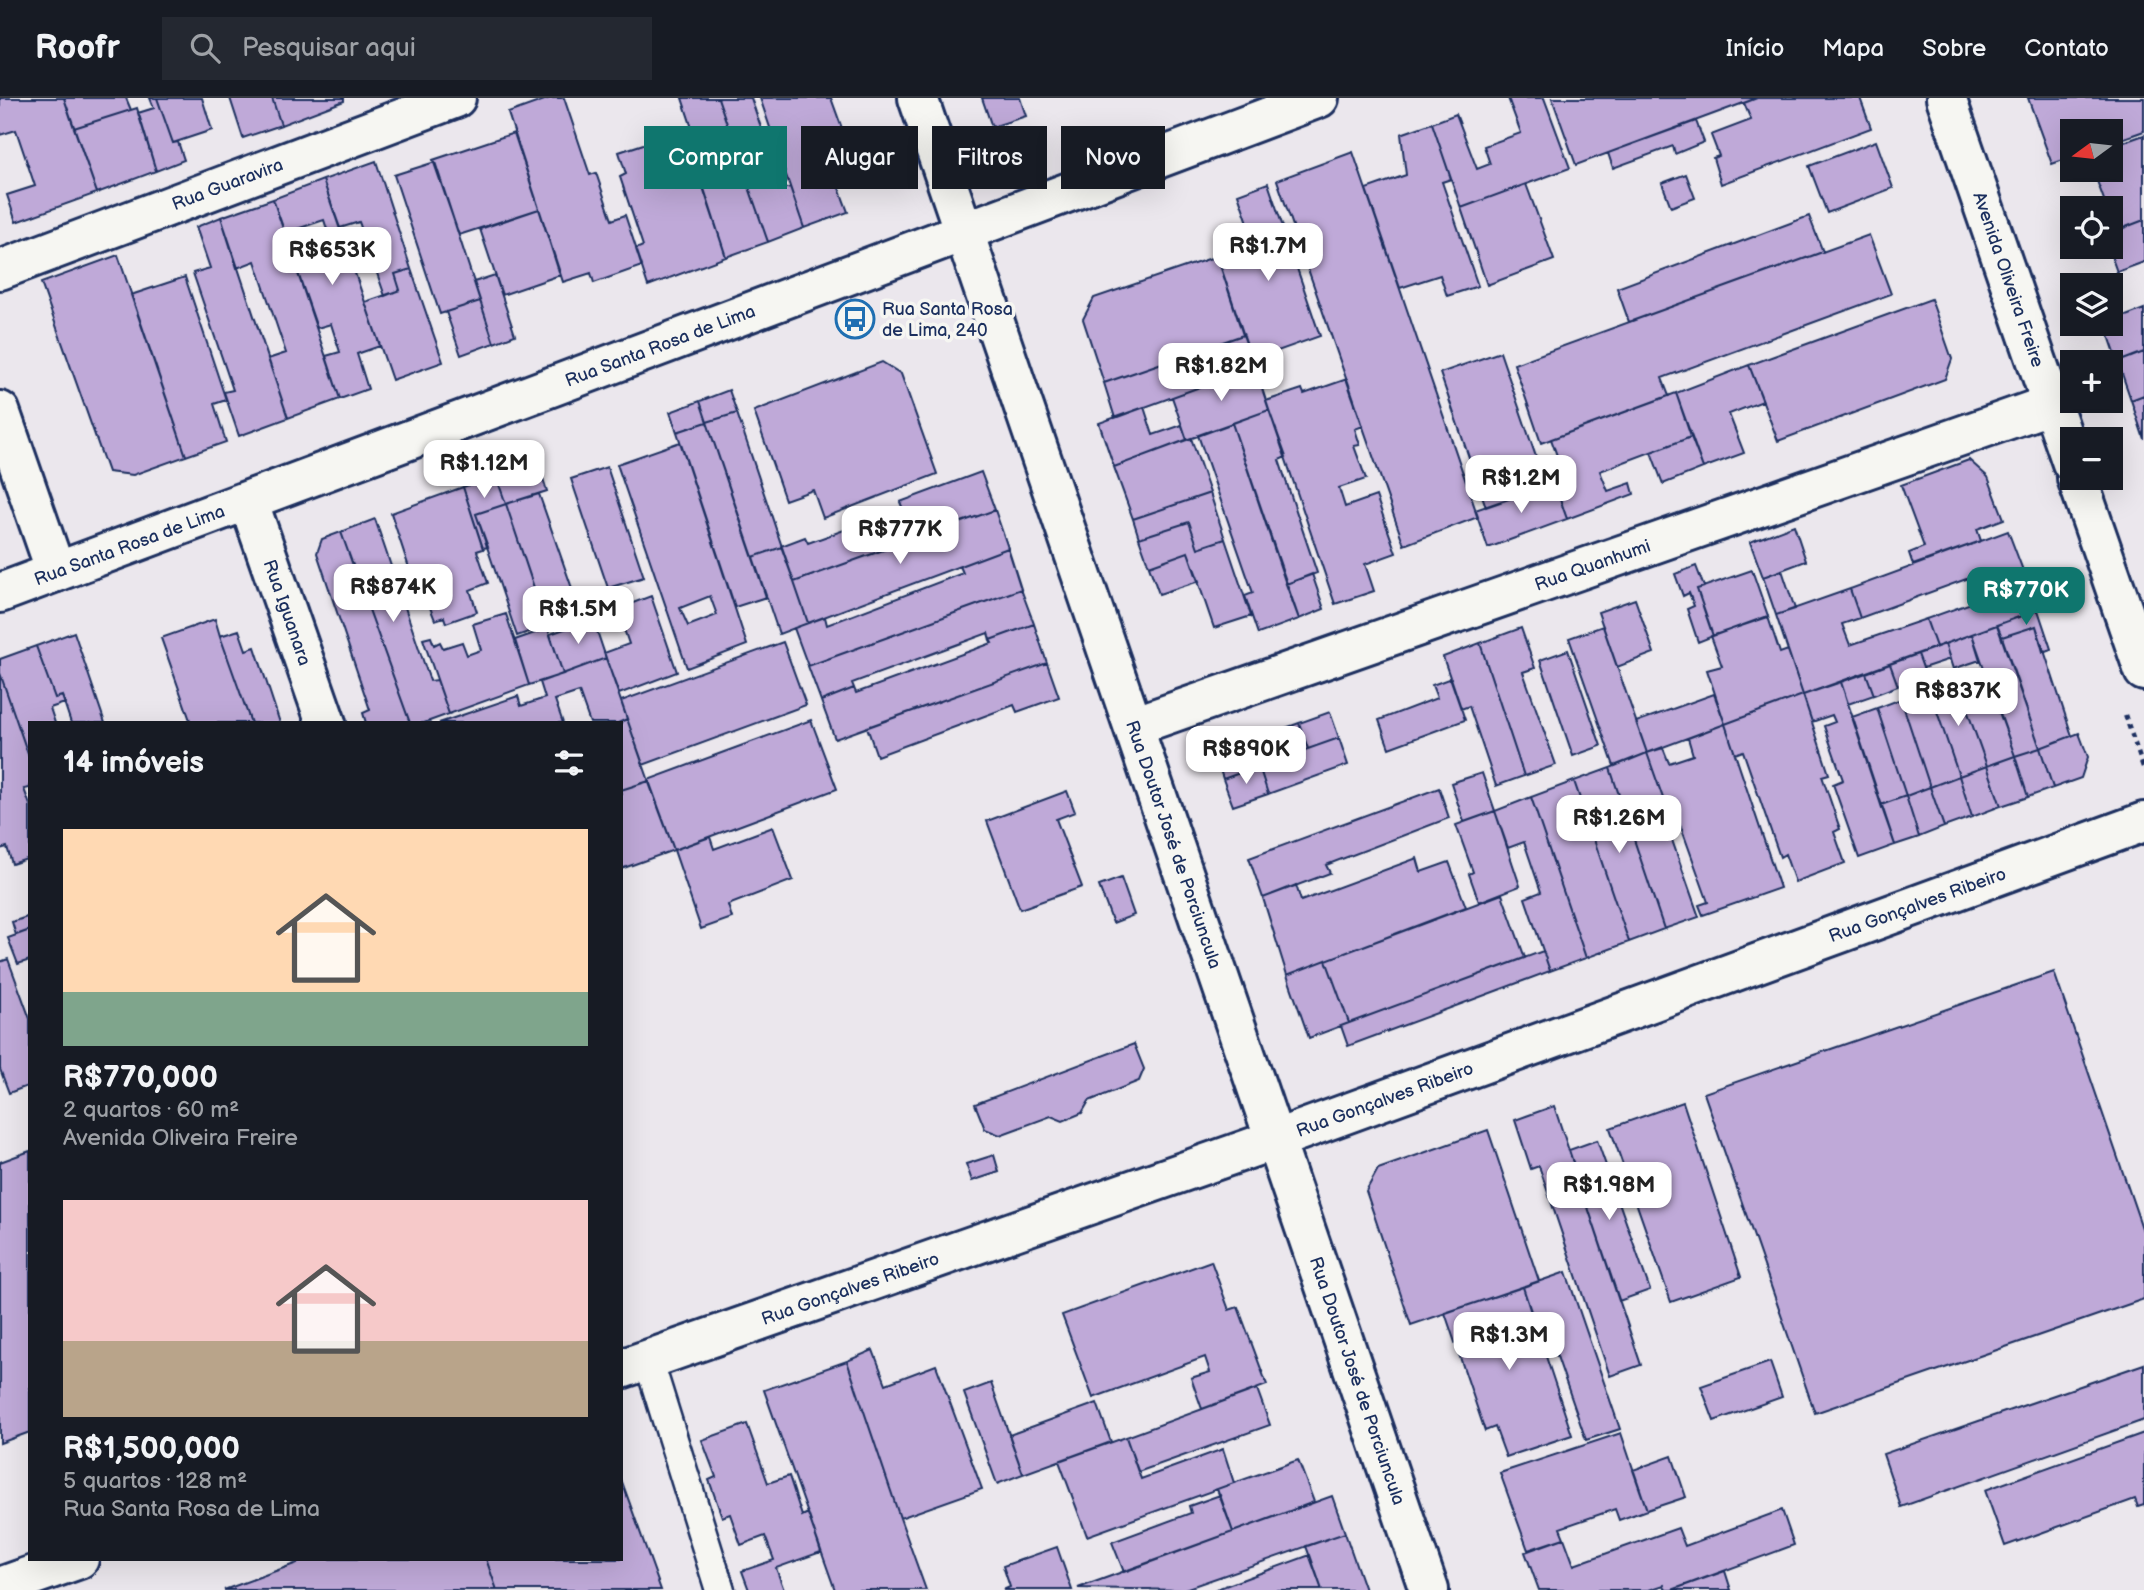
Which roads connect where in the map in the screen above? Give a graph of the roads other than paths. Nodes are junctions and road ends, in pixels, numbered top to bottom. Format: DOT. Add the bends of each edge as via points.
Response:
graph roads {
  1 [pos="456,98"];
  2 [pos="918,98"];
  3 [pos="1319,98"];
  4 [pos="1946,98"];
  5 [pos="964,229"];
  6 [pos="0,270"];
  7 [pos="2052,404"];
  8 [pos="0,411"];
  9 [pos="2060,428"];
  10 [pos="2081,490"];
  11 [pos="249,503"];
  12 [pos="56,572"];
  13 [pos="0,593"];
  14 [pos="2144,671"];
  15 [pos="325,721"];
  16 [pos="1134,726"];
  17 [pos="2144,822"];
  18 [pos="1274,1140"];
  19 [pos="634,1364"];
  20 [pos="73,1561"];
  21 [pos="0,1587"];
  22 [pos="720,1590"];
  23 [pos="1429,1590"];
  1 -- 6 [label="street, Rua Guaravira"];
  2 -- 5 [label="street, Rua Doutor José de Porciuncula"];
  3 -- 5 [label="street, Rua Santa Rosa de Lima"];
  4 -- 7 [label="street, Avenida Oliveira Freire"];
  5 -- 11 [label="street, Rua Santa Rosa de Lima"];
  5 -- 16 [label="street, Rua Doutor José de Porciuncula"];
  7 -- 9 [label="street, Avenida Oliveira Freire"];
  7 -- 16 [label="street, Rua Quanhumi"];
  8 -- 12 [label="street"];
  10 -- 14 [label="street"];
  11 -- 12 [label="street, Rua Santa Rosa de Lima"];
  11 -- 15 [label="street, Rua Iguanara"];
  12 -- 13 [label="street, Rua Santa Rosa de Lima"];
  16 -- 18 [label="street, Rua Doutor José de Porciuncula"];
  17 -- 18 [label="street, Rua Gonçalves Ribeiro"];
  18 -- 19 [label="street, Rua Gonçalves Ribeiro"];
  18 -- 23 [label="street, Rua Doutor José de Porciuncula"];
  19 -- 22 [label="lane"];
  20 -- 21 [label="street"];
}
